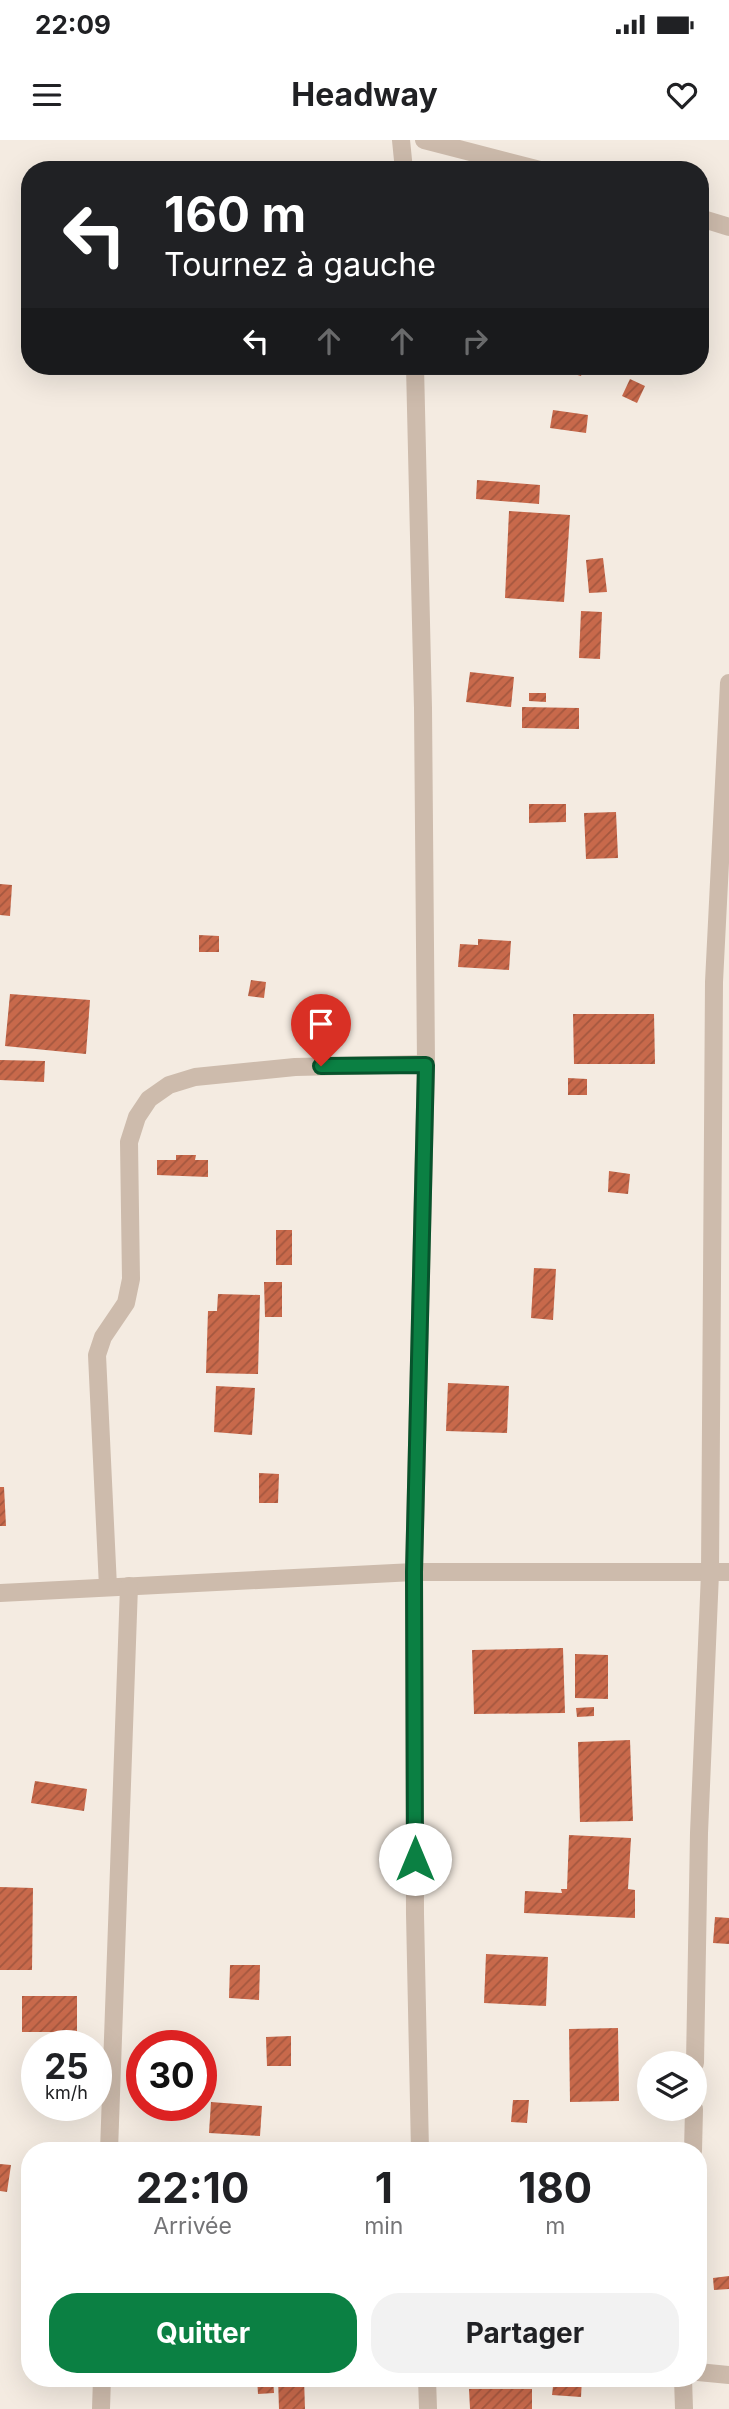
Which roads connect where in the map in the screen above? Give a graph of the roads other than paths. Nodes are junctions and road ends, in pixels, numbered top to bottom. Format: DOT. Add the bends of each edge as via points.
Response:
graph roads {
  1 [pos="401,140"];
  2 [pos="424,140"];
  3 [pos="403,161"];
  4 [pos="505,161"];
  5 [pos="709,221"];
  6 [pos="729,227"];
  7 [pos="415,375"];
  8 [pos="729,683"];
  9 [pos="426,1065"];
  10 [pos="414,1572"];
  11 [pos="729,1572"];
  12 [pos="710,1573"];
  13 [pos="129,1586"];
  14 [pos="108,1587"];
  15 [pos="0,1593"];
  16 [pos="695,2051"];
  17 [pos="694,2121"];
  18 [pos="110,2142"];
  19 [pos="420,2142"];
  20 [pos="693,2142"];
  21 [pos="707,2373"];
  22 [pos="729,2375"];
  23 [pos="102,2387"];
  24 [pos="427,2387"];
  25 [pos="683,2387"];
  26 [pos="101,2409"];
  27 [pos="428,2409"];
  28 [pos="684,2409"];
  1 -- 3 [label="street"];
  2 -- 4 [label="street"];
  5 -- 6 [label="street"];
  7 -- 9 [label="street"];
  8 -- 12 [label="street" via="714,982"];
  9 -- 10 [label="street"];
  9 -- 14 [label="street" via="295,1067 195,1077 169,1084 149,1099 137,1117 129,1142 131,1279 126,1303 97,1354"];
  10 -- 12 [label="street"];
  10 -- 13 [label="street"];
  10 -- 19 [label="street"];
  11 -- 12 [label="street"];
  12 -- 16 [label="street"];
  13 -- 14 [label="street"];
  13 -- 18 [label="street"];
  14 -- 15 [label="street"];
  17 -- 20 [label="street"];
  21 -- 22 [label="street"];
  23 -- 26 [label="street"];
  24 -- 27 [label="street"];
  25 -- 28 [label="street"];
}
